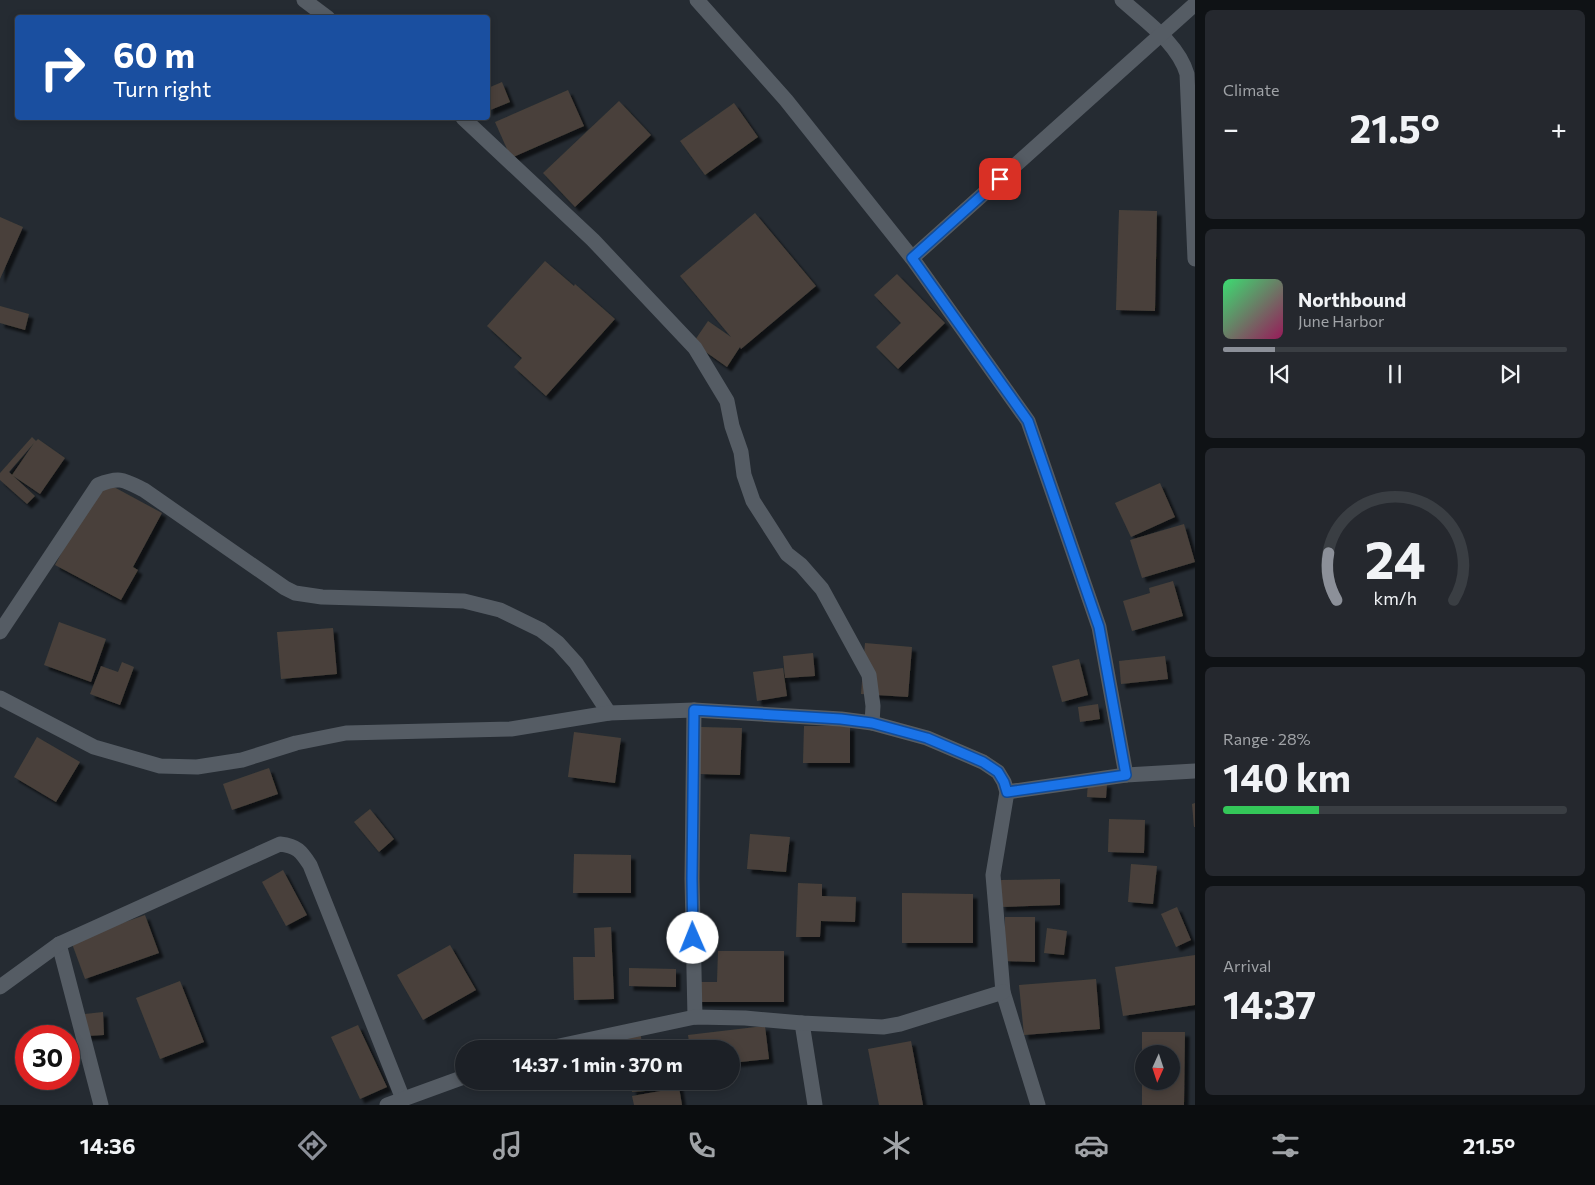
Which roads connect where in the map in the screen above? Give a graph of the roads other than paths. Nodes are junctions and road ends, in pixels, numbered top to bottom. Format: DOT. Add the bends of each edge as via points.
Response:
graph roads {
  1 [pos="304,0"];
  2 [pos="697,0"];
  3 [pos="1122,0"];
  4 [pos="1195,4"];
  5 [pos="324,15"];
  6 [pos="1161,35"];
  7 [pos="465,120"];
  8 [pos="912,258"];
  9 [pos="1195,259"];
  10 [pos="0,632"];
  11 [pos="0,698"];
  12 [pos="694,710"];
  13 [pos="609,713"];
  14 [pos="872,723"];
  15 [pos="1195,771"];
  16 [pos="1126,775"];
  17 [pos="1007,792"];
  18 [pos="59,944"];
  19 [pos="0,987"];
  20 [pos="1003,992"];
  21 [pos="695,1017"];
  22 [pos="802,1023"];
  23 [pos="587,1040"];
  24 [pos="455,1080"];
  25 [pos="403,1099"];
  26 [pos="101,1105"];
  27 [pos="386,1105"];
  28 [pos="815,1105"];
  29 [pos="1038,1105"];
  1 -- 5 [label="street"];
  2 -- 8 [label="street" via="786,100"];
  3 -- 6 [label="street"];
  4 -- 6 [label="street"];
  6 -- 8 [label="street"];
  6 -- 9 [label="street" via="1183,60 1187,74"];
  7 -- 14 [label="street" via="593,240 695,348 727,401 744,475 754,501 787,554 822,589 869,675 873,692"];
  8 -- 16 [label="street" via="1028,421 1099,627"];
  10 -- 13 [label="street" via="98,485 112,479 123,480 144,490 295,593 322,597 464,600 500,610 541,630 558,643 576,663"];
  11 -- 13 [label="street" via="94,747 160,766 197,767 242,760 296,743 346,733 511,729"];
  12 -- 13 [label="street"];
  12 -- 14 [label="street"];
  12 -- 21 [label="street" via="692,879"];
  14 -- 17 [label="street" via="927,738 983,762 998,772"];
  15 -- 16 [label="street"];
  16 -- 17 [label="street"];
  17 -- 20 [label="street" via="993,875"];
  18 -- 19 [label="street"];
  18 -- 25 [label="street" via="280,844 292,846 302,852 310,865"];
  18 -- 26 [label="street"];
  20 -- 22 [label="street" via="883,1027"];
  20 -- 29 [label="street"];
  21 -- 22 [label="street"];
  21 -- 23 [label="street"];
  22 -- 28 [label="street"];
  24 -- 25 [label="street"];
  25 -- 27 [label="street"];
}
